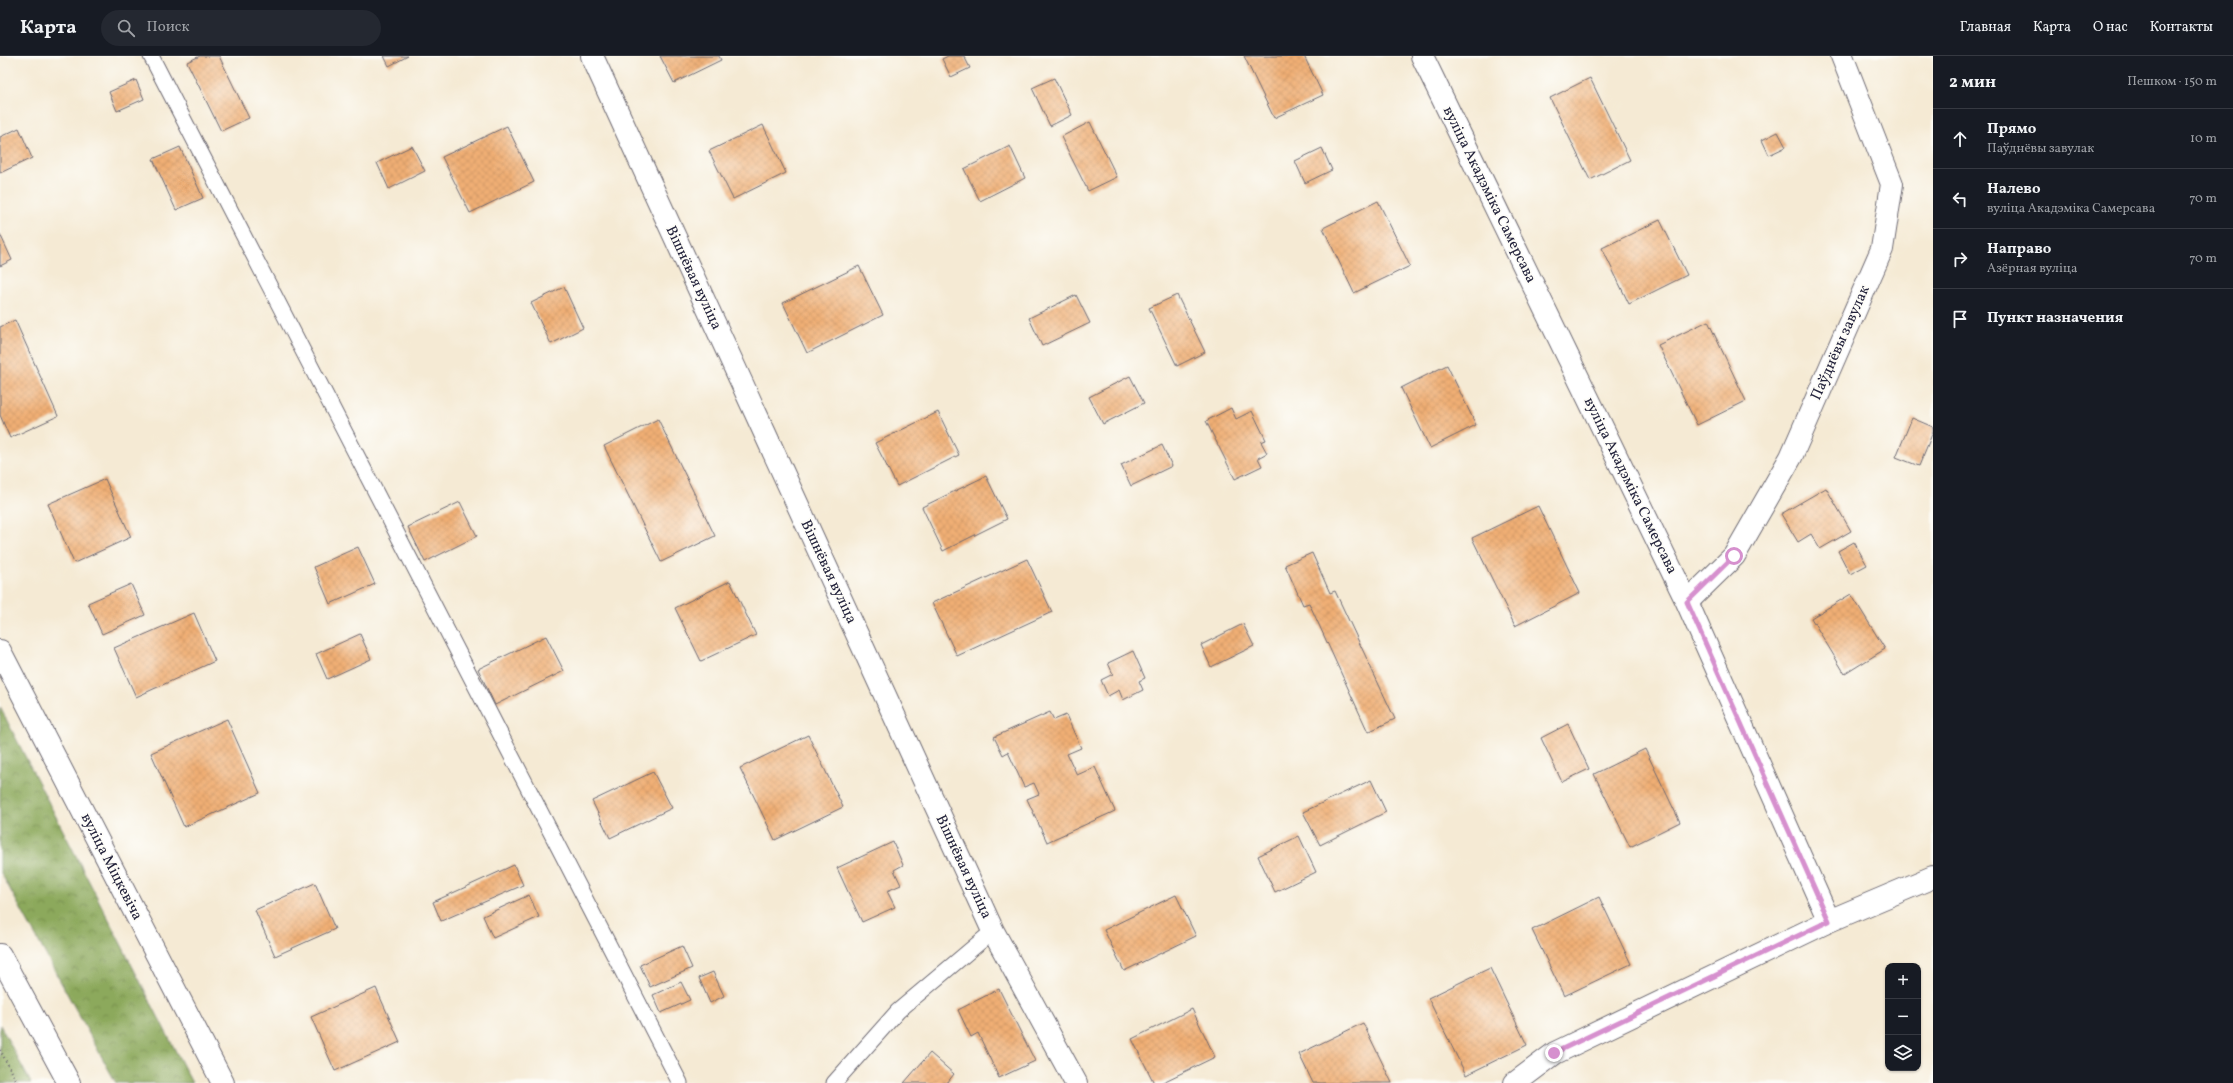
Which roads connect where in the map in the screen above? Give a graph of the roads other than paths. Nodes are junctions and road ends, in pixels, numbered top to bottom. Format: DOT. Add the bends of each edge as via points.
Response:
graph roads {
  1 [pos="151,56"];
  2 [pos="592,56"];
  3 [pos="1422,56"];
  4 [pos="1842,56"];
  5 [pos="1687,602"];
  6 [pos="0,651"];
  7 [pos="1933,877"];
  8 [pos="1829,921"];
  9 [pos="993,931"];
  10 [pos="0,955"];
  11 [pos="69,1083"];
  12 [pos="223,1083"];
  13 [pos="680,1083"];
  14 [pos="834,1083"];
  15 [pos="1076,1083"];
  16 [pos="1514,1083"];
  1 -- 13 [label="lane"];
  2 -- 9 [label="street, Вішнёвая вуліца"];
  3 -- 5 [label="street, вуліца Акадэміка Самерсава"];
  4 -- 5 [label="street, Паўднёвы завулак" via="1892,184 1882,249 1791,457 1734,556"];
  5 -- 8 [label="street, вуліца Акадэміка Самерсава"];
  6 -- 12 [label="street, вуліца Міцкевіча"];
  7 -- 8 [label="street"];
  8 -- 16 [label="street" via="1554,1053"];
  9 -- 14 [label="lane" via="898,1011"];
  9 -- 15 [label="street, Вішнёвая вуліца"];
  10 -- 11 [label="street"];
}
